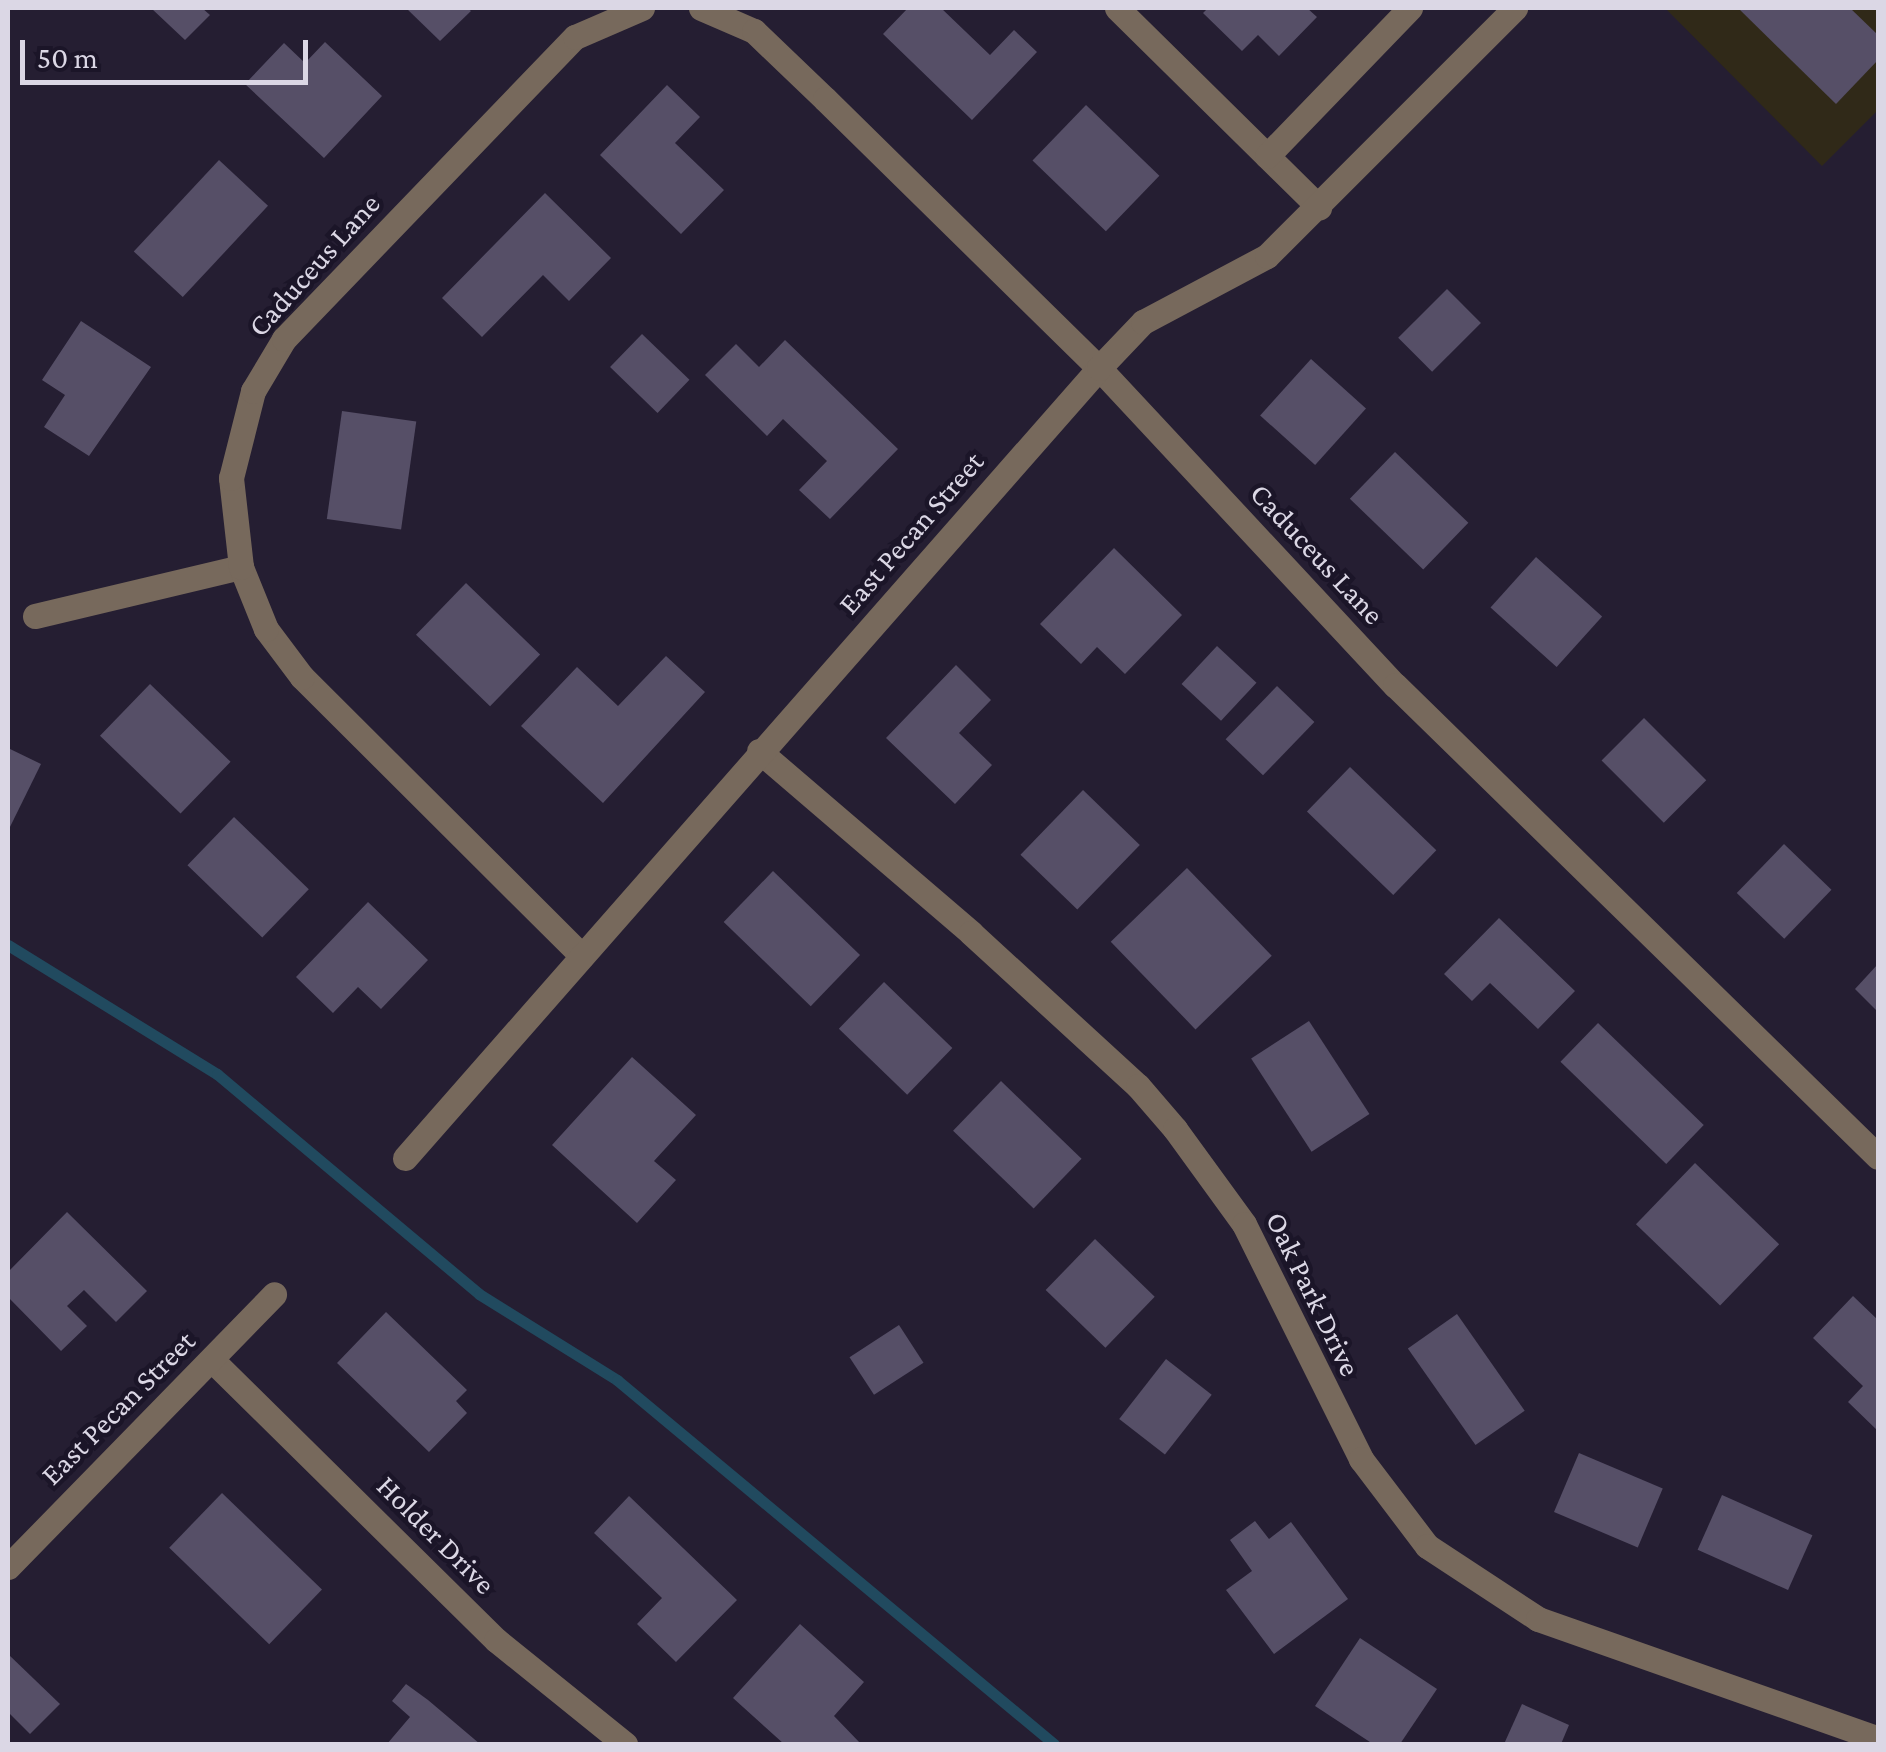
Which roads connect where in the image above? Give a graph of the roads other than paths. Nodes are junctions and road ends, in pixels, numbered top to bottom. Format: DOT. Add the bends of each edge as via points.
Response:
graph roads {
  1 [pos="642,8"];
  2 [pos="700,8"];
  3 [pos="1117,8"];
  4 [pos="1410,8"];
  5 [pos="1515,8"];
  6 [pos="1267,156"];
  7 [pos="1318,207"];
  8 [pos="1099,368"];
  9 [pos="240,567"];
  10 [pos="35,616"];
  11 [pos="759,750"];
  12 [pos="582,956"];
  13 [pos="1878,1157"];
  14 [pos="405,1158"];
  15 [pos="274,1294"];
  16 [pos="212,1360"];
  17 [pos="8,1567"];
  18 [pos="1878,1739"];
  19 [pos="625,1744"];
  1 -- 9 [label="street, Caduceus Lane" via="575,36 284,339 237,436 231,478"];
  2 -- 8 [label="street, Caduceus Lane" via="754,31"];
  3 -- 6 [label="street"];
  4 -- 6 [label="street"];
  5 -- 7 [label="street, East Pecan Street"];
  6 -- 7 [label="street"];
  7 -- 8 [label="street, East Pecan Street" via="1267,256 1144,322"];
  8 -- 11 [label="street, East Pecan Street"];
  8 -- 13 [label="street, Caduceus Lane" via="1396,685"];
  9 -- 10 [label="street"];
  9 -- 12 [label="street, Caduceus Lane" via="266,629 302,677"];
  11 -- 12 [label="street, East Pecan Street"];
  11 -- 18 [label="street, Oak Park Drive" via="971,933 1138,1086 1175,1129 1244,1224 1360,1460 1426,1546 1538,1619"];
  12 -- 14 [label="street, East Pecan Street"];
  15 -- 16 [label="street, East Pecan Street"];
  16 -- 17 [label="street, East Pecan Street"];
  16 -- 19 [label="street, Holder Drive" via="496,1640"];
}
